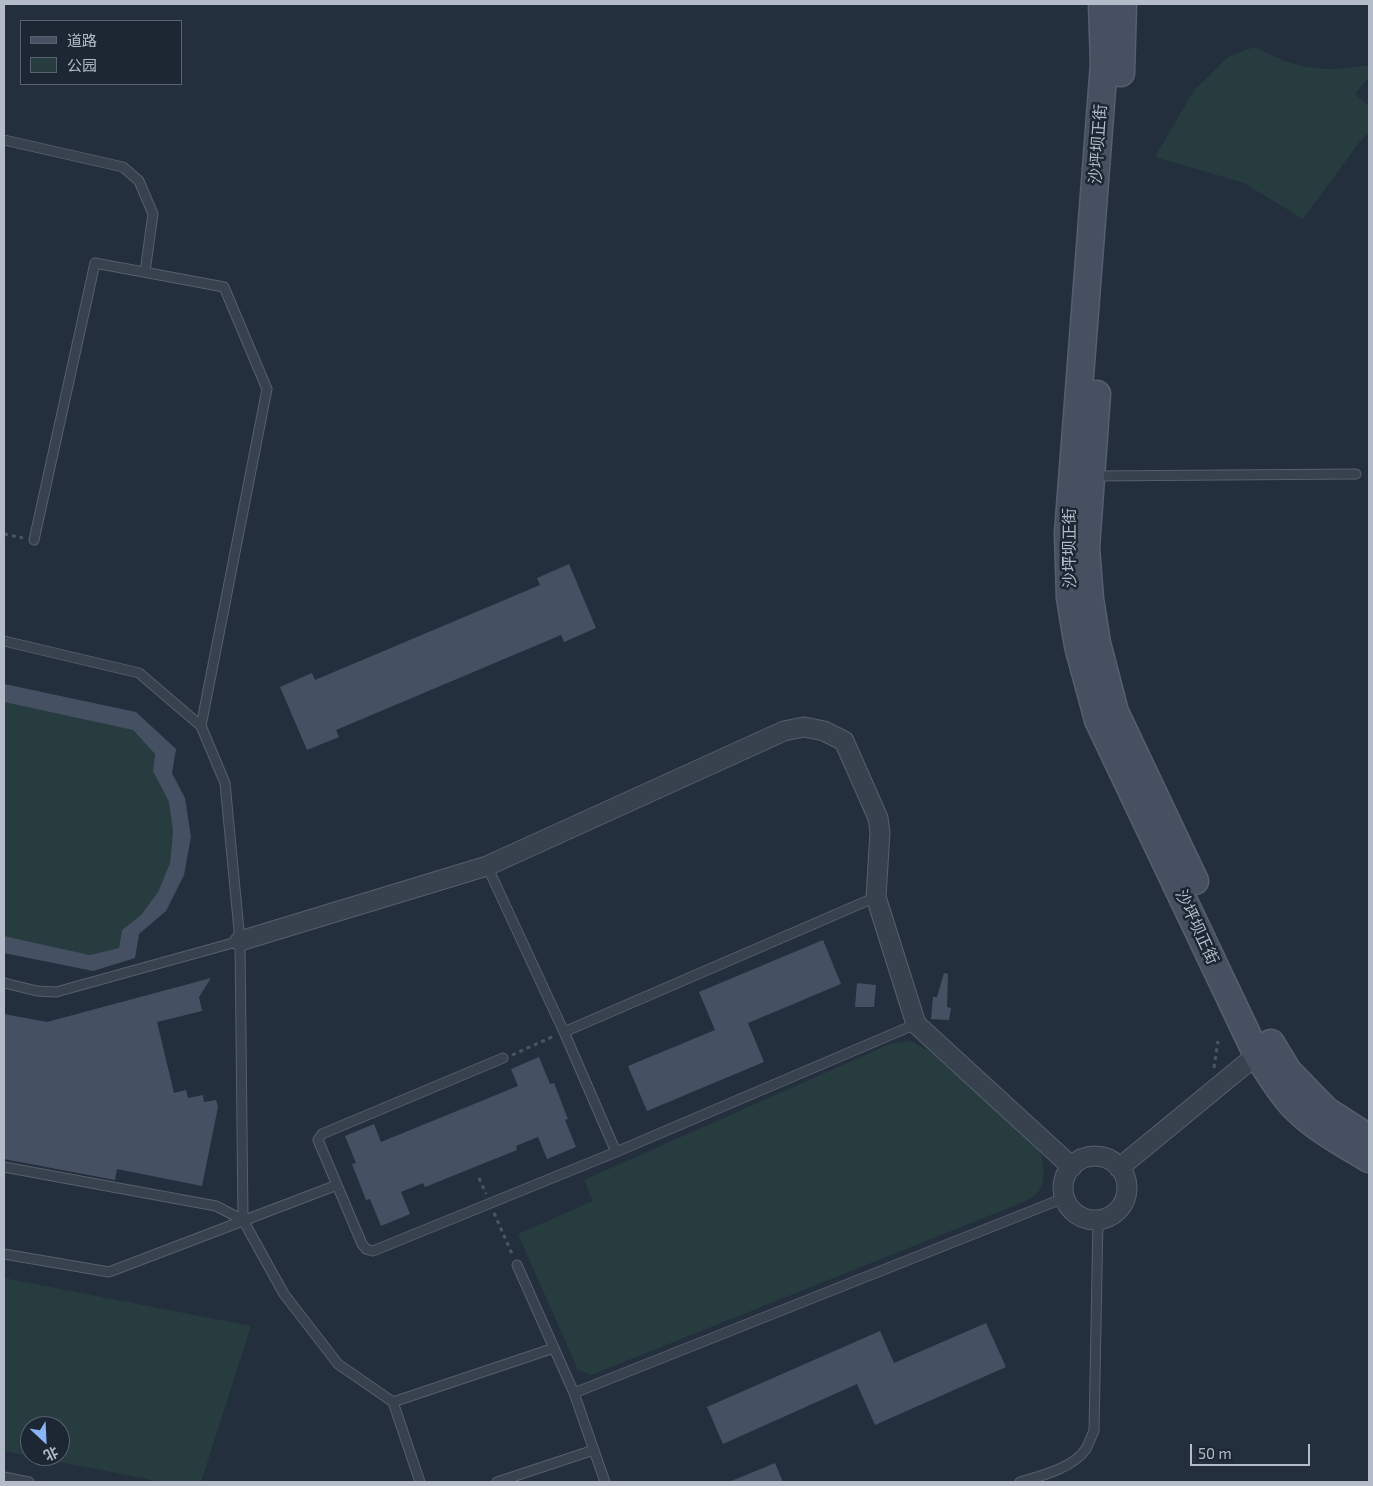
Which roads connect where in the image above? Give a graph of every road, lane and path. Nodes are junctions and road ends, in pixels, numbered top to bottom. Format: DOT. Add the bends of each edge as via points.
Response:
graph roads {
  1 [pos="1102,4"];
  2 [pos="1123,4"];
  3 [pos="4,140"];
  4 [pos="145,272"];
  5 [pos="1356,474"];
  6 [pos="1091,476"];
  7 [pos="4,534"];
  8 [pos="34,540"];
  9 [pos="4,641"];
  10 [pos="201,726"];
  11 [pos="487,866"];
  12 [pos="876,897"];
  13 [pos="240,941"];
  14 [pos="4,984"];
  15 [pos="916,1024"];
  16 [pos="564,1032"];
  17 [pos="1264,1049"];
  18 [pos="504,1058"];
  19 [pos="1369,1138"];
  20 [pos="616,1152"];
  21 [pos="1369,1159"];
  22 [pos="4,1167"];
  23 [pos="1072,1167"];
  24 [pos="1120,1168"];
  25 [pos="479,1178"];
  26 [pos="337,1185"];
  27 [pos="1064,1198"];
  28 [pos="490,1204"];
  29 [pos="243,1220"];
  30 [pos="1098,1220"];
  31 [pos="4,1254"];
  32 [pos="517,1265"];
  33 [pos="554,1348"];
  34 [pos="574,1393"];
  35 [pos="393,1402"];
  36 [pos="594,1450"];
  37 [pos="4,1478"];
  38 [pos="30,1482"];
  39 [pos="420,1482"];
  40 [pos="497,1482"];
  41 [pos="605,1482"];
  42 [pos="1020,1482"];
  1 -- 17 [label="main road, 沙坪坝正街" via="1104,64 1068,533 1070,598 1078,646 1098,720"];
  2 -- 6 [label="main road, 沙坪坝正街"];
  3 -- 4 [label="lane" via="123,167 139,182 153,214"];
  4 -- 8 [label="lane" via="95,263"];
  4 -- 10 [label="lane" via="224,287 267,388"];
  5 -- 6 [label="lane"];
  6 -- 17 [label="main road, 沙坪坝正街" via="1086,548 1090,599 1097,643 1115,712"];
  7 -- 8 [label="path"];
  9 -- 10 [label="lane" via="139,673"];
  10 -- 13 [label="lane" via="225,783"];
  11 -- 12 [label="street" via="784,731 804,727 824,731 844,741 878,818"];
  11 -- 13 [label="street"];
  11 -- 16 [label="lane"];
  12 -- 15 [label="street"];
  12 -- 16 [label="lane"];
  13 -- 14 [label="lane" via="56,992"];
  13 -- 29 [label="lane"];
  15 -- 20 [label="lane"];
  15 -- 23 [label="street"];
  16 -- 18 [label="path"];
  16 -- 20 [label="lane"];
  17 -- 19 [label="main road" via="1327,1111"];
  17 -- 21 [label="main road" via="1276,1085 1296,1109"];
  17 -- 24 [label="street"];
  18 -- 26 [label="lane" via="322,1134 318,1140"];
  20 -- 28 [label="lane"];
  22 -- 29 [label="lane" via="216,1206"];
  23 -- 24 [label="street" via="1080,1160 1102,1157"];
  23 -- 27 [label="street" via="1065,1176"];
  24 -- 30 [label="street" via="1127,1186 1126,1196 1116,1212"];
  25 -- 28 [label="path"];
  26 -- 28 [label="lane" via="362,1244 373,1251"];
  26 -- 29 [label="lane"];
  27 -- 30 [label="street" via="1077,1215 1087,1220"];
  27 -- 34 [label="lane"];
  28 -- 32 [label="path"];
  29 -- 31 [label="lane" via="109,1272"];
  29 -- 35 [label="lane" via="284,1294 338,1364"];
  30 -- 42 [label="lane" via="1094,1431 1085,1450 1068,1464"];
  32 -- 33 [label="lane"];
  33 -- 34 [label="lane"];
  33 -- 35 [label="lane"];
  34 -- 36 [label="lane"];
  35 -- 39 [label="lane"];
  36 -- 40 [label="lane"];
  36 -- 41 [label="lane"];
  37 -- 38 [label="lane"];
}
